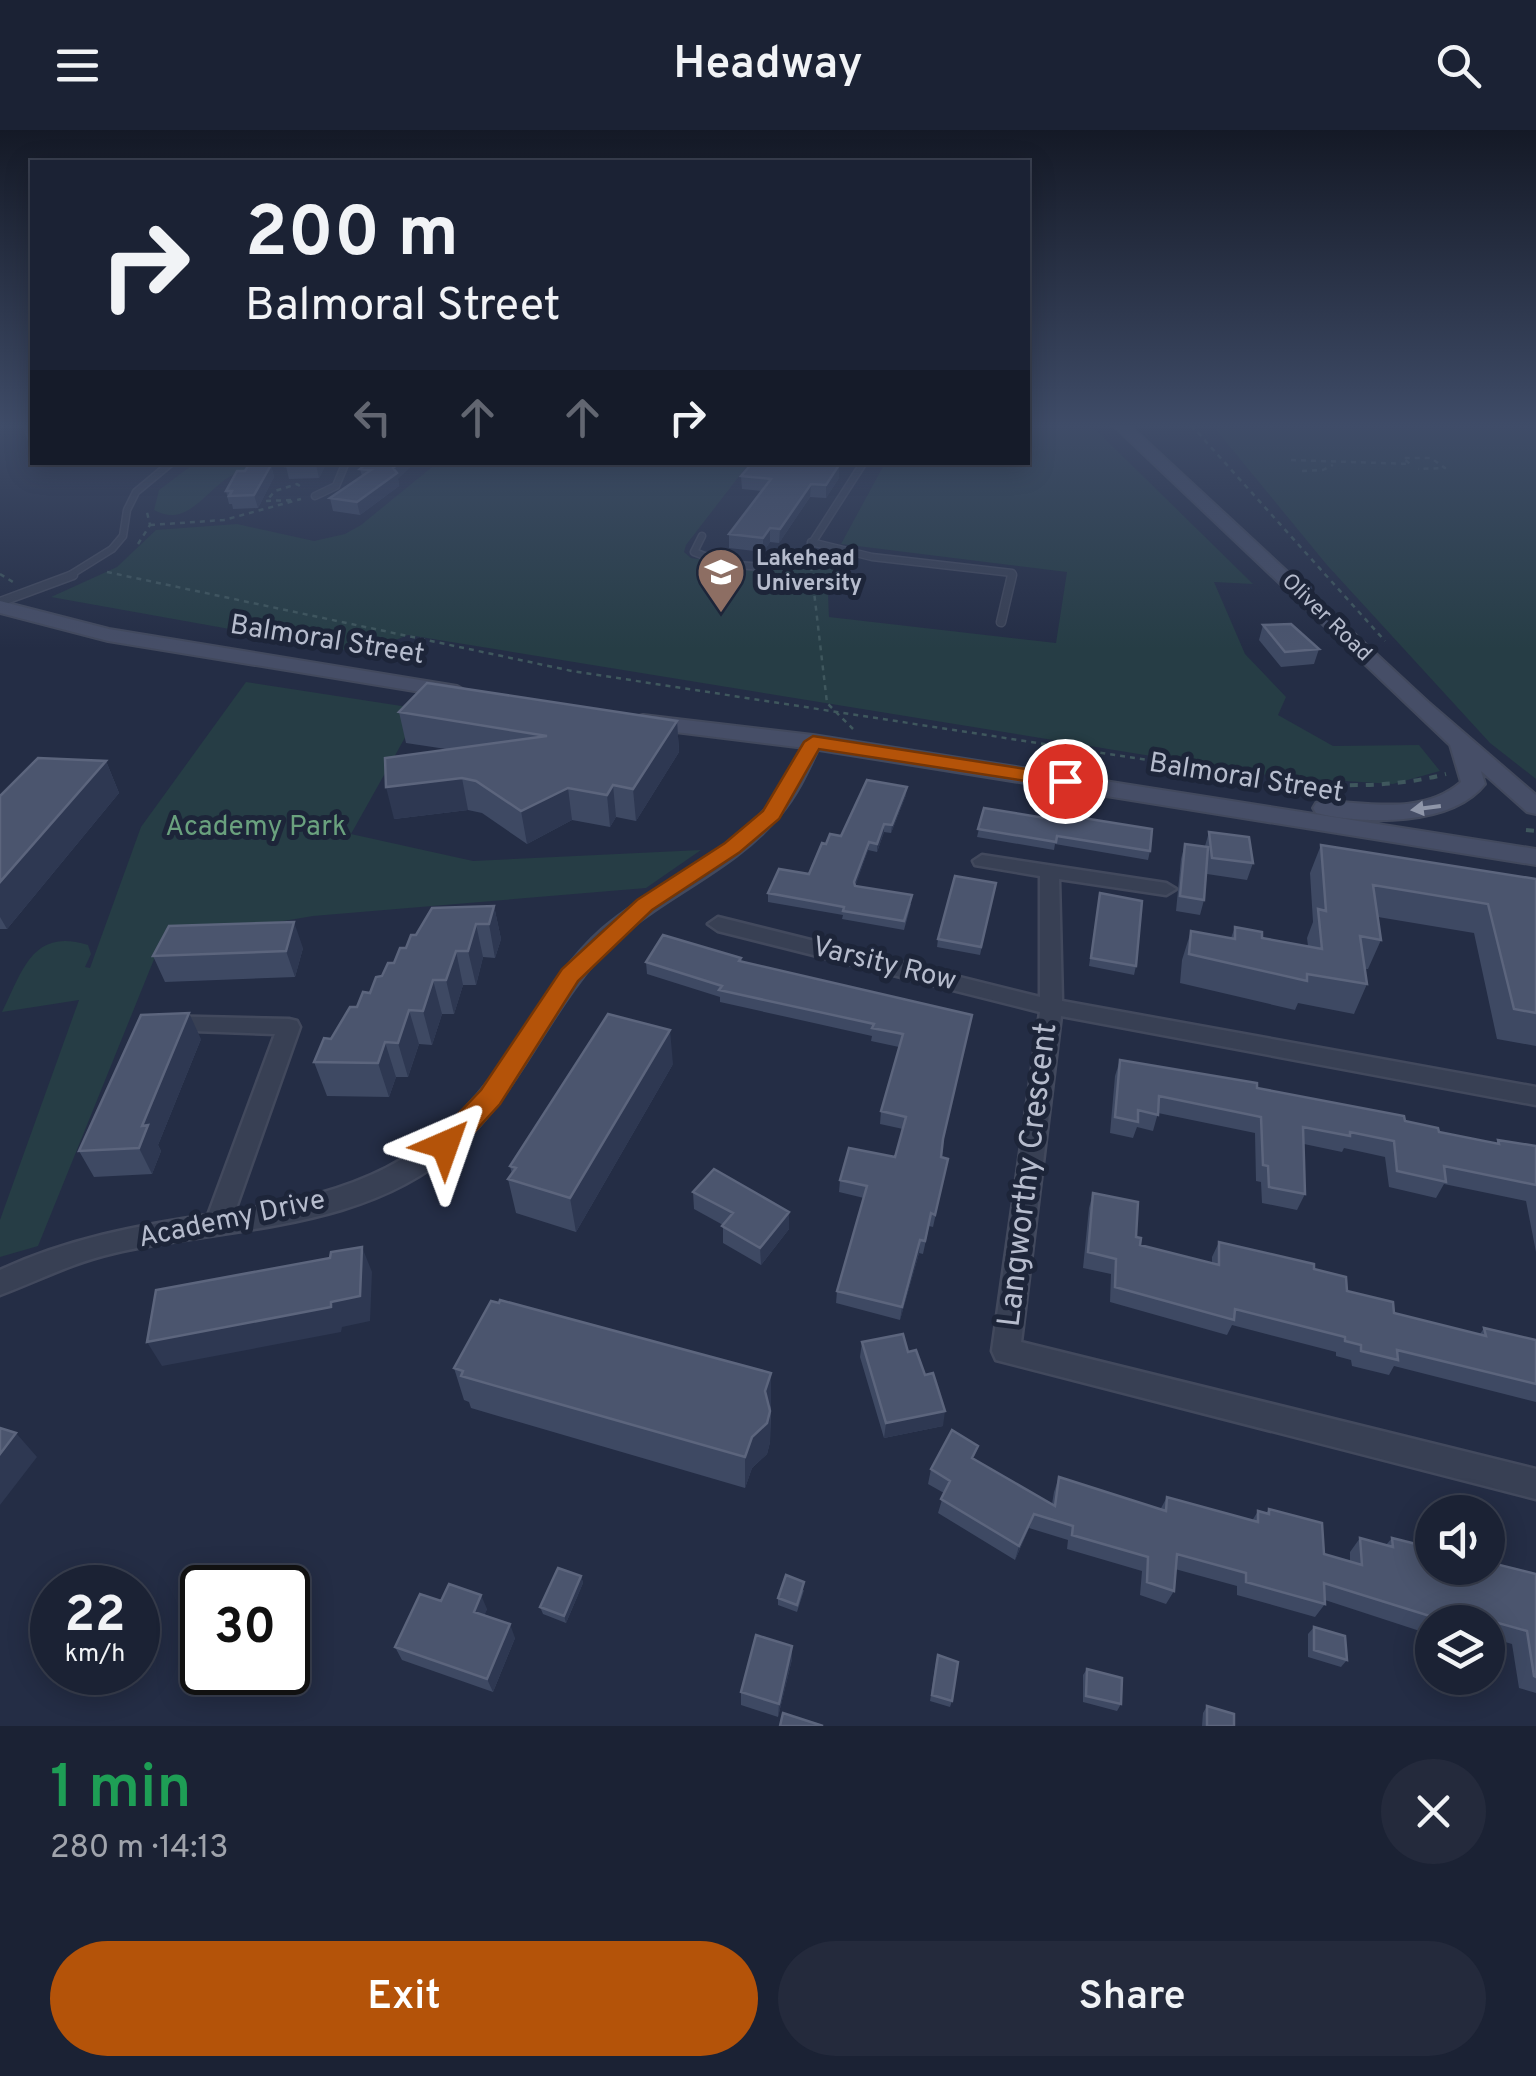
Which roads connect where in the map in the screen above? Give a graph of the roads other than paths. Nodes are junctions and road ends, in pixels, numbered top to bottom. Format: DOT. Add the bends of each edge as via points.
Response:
graph roads {
  1 [pos="130,499"];
  2 [pos="839,499"];
  3 [pos="1196,499"];
  4 [pos="702,536"];
  5 [pos="811,542"];
  6 [pos="0,604"];
  7 [pos="1001,622"];
  8 [pos="482,696"];
  9 [pos="626,719"];
  10 [pos="813,742"];
  11 [pos="1459,757"];
  12 [pos="1210,803"];
  13 [pos="1531,819"];
  14 [pos="1536,858"];
  15 [pos="982,861"];
  16 [pos="1050,871"];
  17 [pos="1166,889"];
  18 [pos="718,924"];
  19 [pos="1050,1006"];
  20 [pos="154,1022"];
  21 [pos="1536,1096"];
  22 [pos="217,1225"];
  23 [pos="0,1283"];
  24 [pos="1536,1484"];
  1 -- 6 [label="lane" via="122,536 108,552"];
  2 -- 5 [label="lane"];
  3 -- 11 [label="main road, Oliver Road"];
  4 -- 5 [label="lane" via="694,552 706,558 778,567 793,564"];
  5 -- 7 [label="lane" via="872,557 1012,574"];
  6 -- 8 [label="main road, Balmoral Street" via="108,635"];
  9 -- 10 [label="main road, Balmoral Street"];
  10 -- 12 [label="main road, Balmoral Street"];
  10 -- 22 [label="street, Academy Drive" via="772,814 644,905 570,975 490,1097 445,1145 388,1180 320,1205"];
  11 -- 12 [label="main road, one-way" via="1474,784 1461,798 1417,811"];
  11 -- 13 [label="main road, Oliver Road"];
  12 -- 14 [label="main road, Balmoral Street"];
  15 -- 16 [label="street"];
  16 -- 17 [label="street"];
  16 -- 19 [label="street"];
  18 -- 19 [label="street, Varsity Row"];
  19 -- 21 [label="street, Langworthy Crescent"];
  19 -- 24 [label="street, Langworthy Crescent" via="1006,1352"];
  20 -- 22 [label="street" via="289,1026"];
  22 -- 23 [label="street, Academy Drive" via="70,1253"];
}
